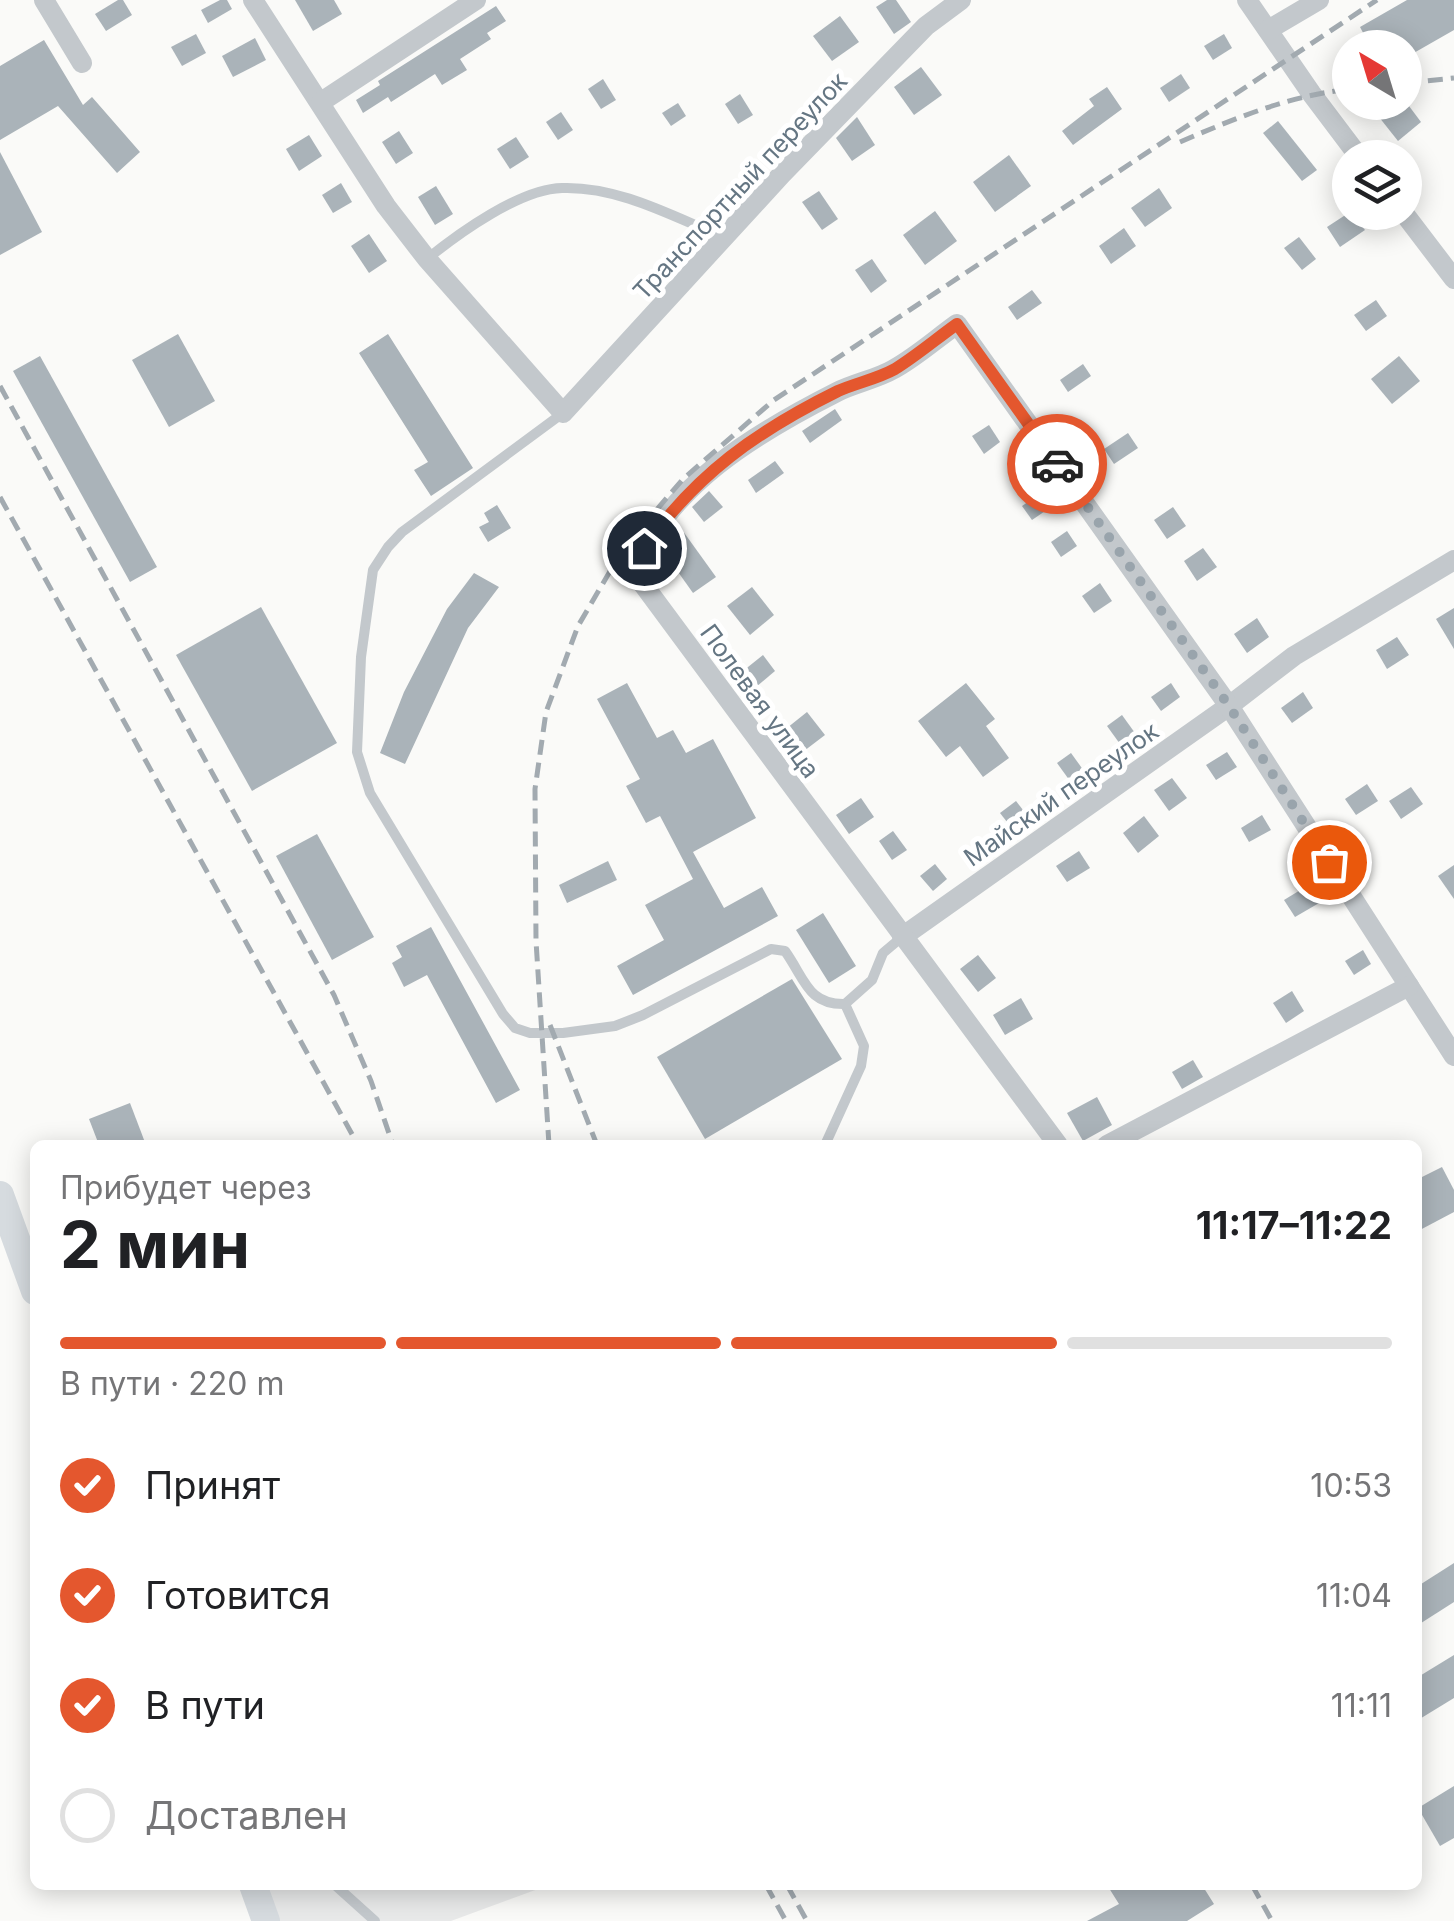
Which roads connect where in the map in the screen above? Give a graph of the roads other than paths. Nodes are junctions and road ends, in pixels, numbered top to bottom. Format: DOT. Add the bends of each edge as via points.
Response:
graph roads {
  1 [pos="44,0"];
  2 [pos="254,0"];
  3 [pos="476,0"];
  4 [pos="961,0"];
  5 [pos="1246,0"];
  6 [pos="1319,0"];
  7 [pos="1268,30"];
  8 [pos="82,63"];
  9 [pos="320,102"];
  10 [pos="1346,140"];
  11 [pos="1416,230"];
  12 [pos="724,237"];
  13 [pos="427,259"];
  14 [pos="1454,279"];
  15 [pos="562,413"];
  16 [pos="1454,560"];
  17 [pos="1229,706"];
  18 [pos="902,937"];
  19 [pos="1408,986"];
  20 [pos="845,1004"];
  21 [pos="1451,1045"];
  22 [pos="825,1140"];
  23 [pos="1054,1140"];
  24 [pos="1116,1140"];
  25 [pos="0,1196"];
  26 [pos="30,1277"];
  27 [pos="255,1890"];
  28 [pos="341,1890"];
  29 [pos="266,1921"];
  30 [pos="375,1921"];
  1 -- 8 [label="street"];
  2 -- 9 [label="street"];
  3 -- 9 [label="street"];
  4 -- 12 [label="street, Транспортный переулок" via="926,26"];
  5 -- 7 [label="street"];
  6 -- 7 [label="street"];
  7 -- 10 [label="street"];
  9 -- 13 [label="street"];
  11 -- 14 [label="street"];
  12 -- 13 [label="lane" via="604,191 558,188 505,206"];
  12 -- 15 [label="street, Транспортный переулок"];
  13 -- 15 [label="street"];
  15 -- 20 [label="lane" via="402,532 373,570 357,752 370,793 515,1028 563,1034 615,1026 772,949 785,952 818,1000"];
  16 -- 17 [label="street, Майский переулок" via="1294,656"];
  17 -- 18 [label="street, Майский переулок"];
  17 -- 18 [label="street, Полевая улица" via="957,324 893,370 786,419 708,472 673,506 634,572"];
  17 -- 19 [label="street"];
  18 -- 20 [label="lane, Майский переулок" via="883,953 872,980"];
  18 -- 23 [label="street, Полевая улица"];
  19 -- 21 [label="street"];
  19 -- 24 [label="street"];
  20 -- 22 [label="lane" via="864,1046"];
  25 -- 26 [label="main road"];
  27 -- 29 [label="main road"];
  28 -- 30 [label="lane"];
}
